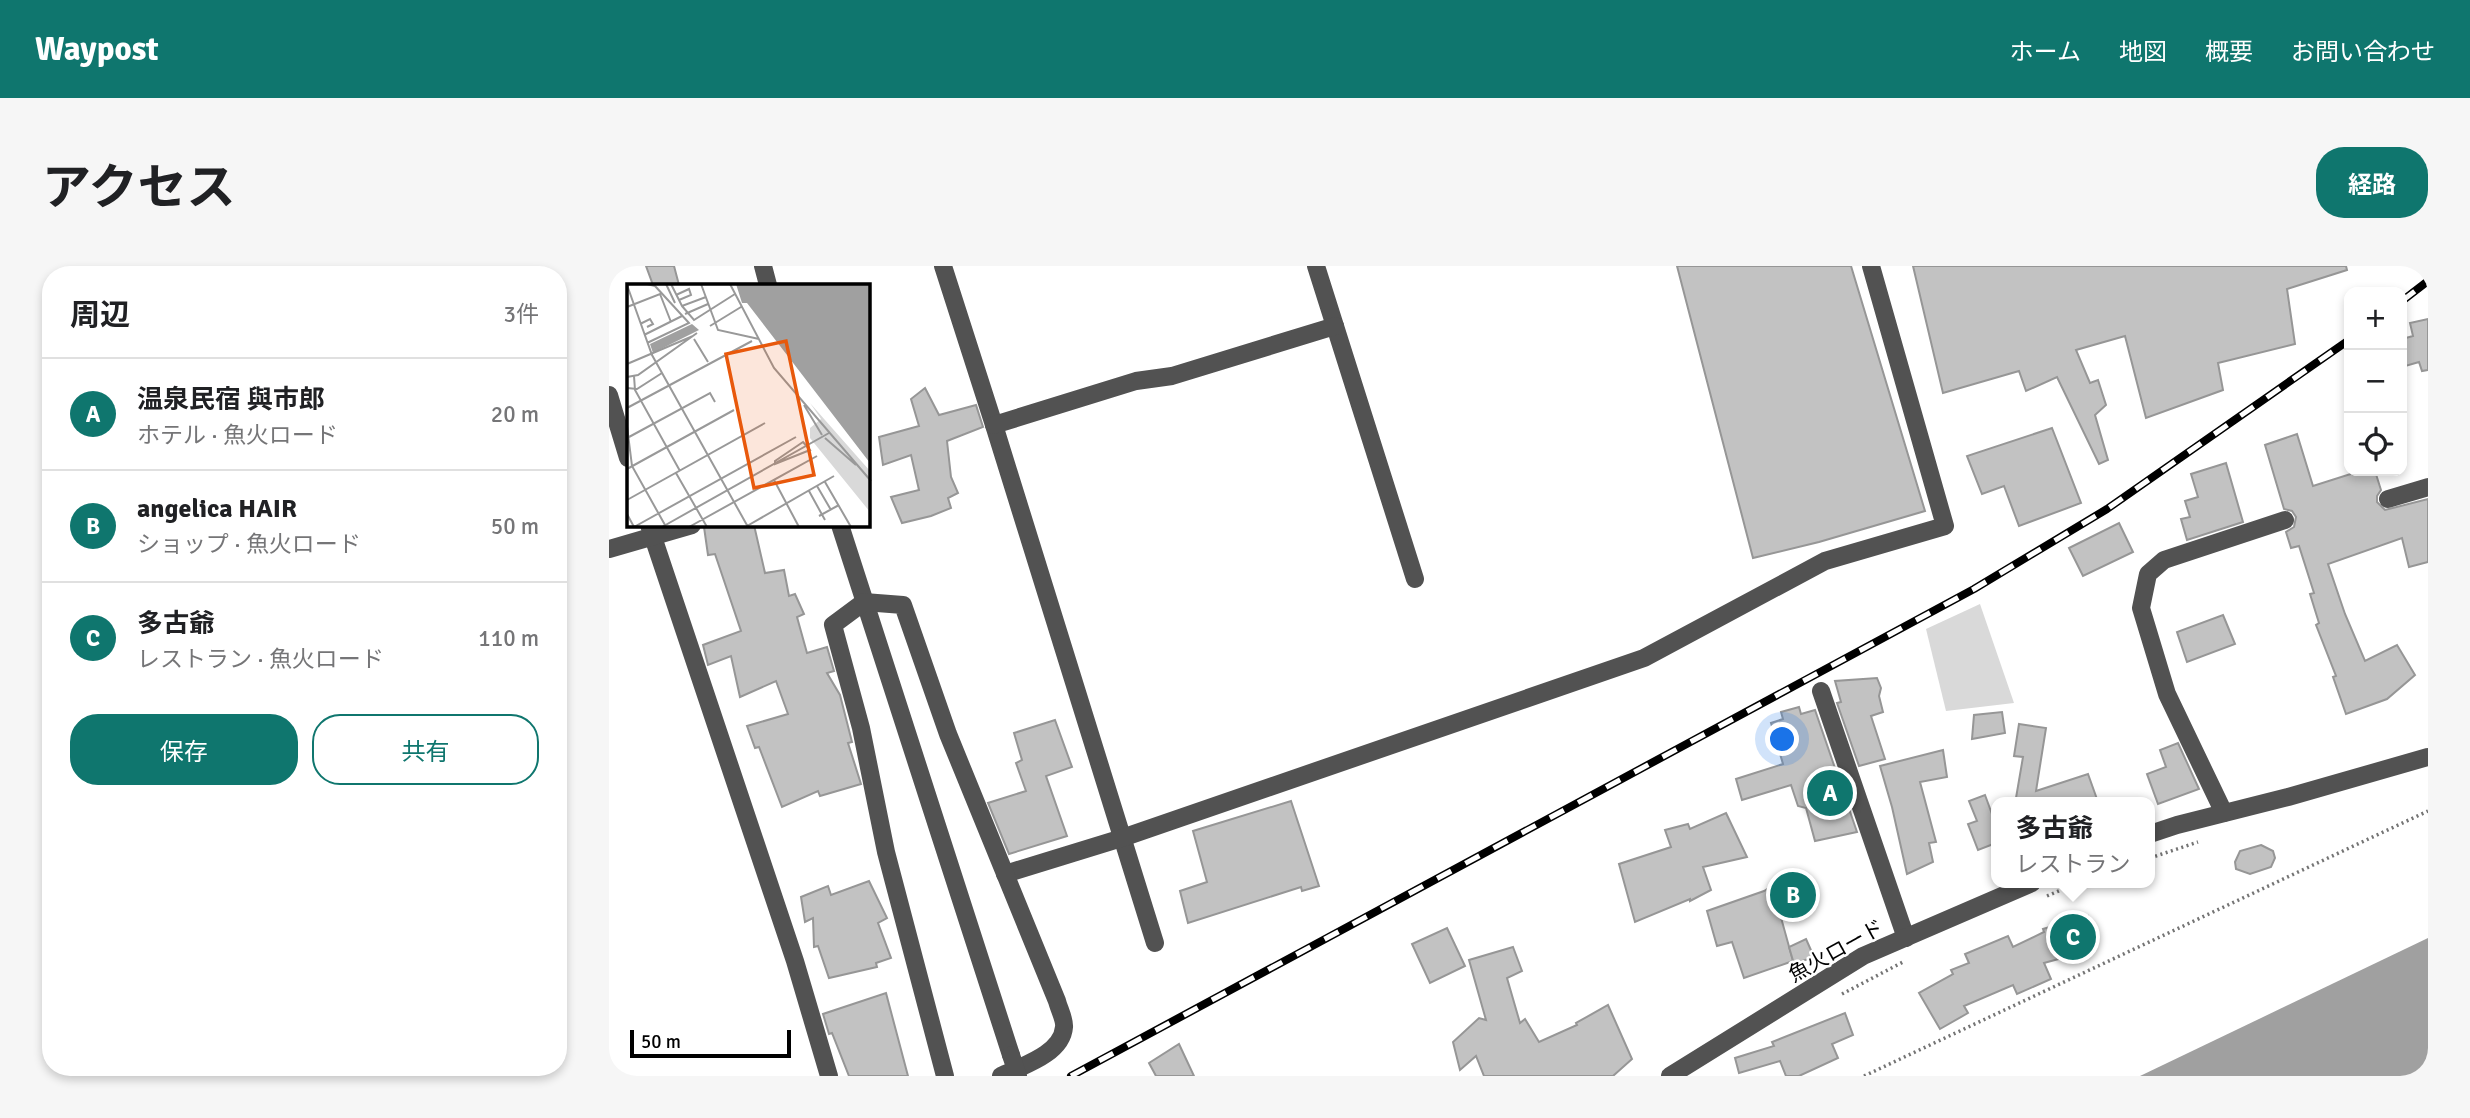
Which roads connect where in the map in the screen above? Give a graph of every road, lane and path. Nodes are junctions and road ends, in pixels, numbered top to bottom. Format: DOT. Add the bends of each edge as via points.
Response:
graph roads {
  1 [pos="763,266"];
  2 [pos="943,266"];
  3 [pos="1316,266"];
  4 [pos="1871,266"];
  5 [pos="768,284"];
  6 [pos="1335,326"];
  7 [pos="609,395"];
  8 [pos="994,425"];
  9 [pos="627,455"];
  10 [pos="2428,487"];
  11 [pos="2388,499"];
  12 [pos="2285,520"];
  13 [pos="675,527"];
  14 [pos="841,527"];
  15 [pos="650,530"];
  16 [pos="609,549"];
  17 [pos="1415,579"];
  18 [pos="864,601"];
  19 [pos="1821,691"];
  20 [pos="2428,757"];
  21 [pos="2428,810"];
  22 [pos="2224,813"];
  23 [pos="2155,833"];
  24 [pos="1122,838"];
  25 [pos="1005,874"];
  26 [pos="2036,891"];
  27 [pos="1906,939"];
  28 [pos="1155,943"];
  29 [pos="1911,958"];
  30 [pos="1834,998"];
  31 [pos="829,1076"];
  32 [pos="945,1076"];
  33 [pos="1001,1076"];
  34 [pos="1018,1076"];
  35 [pos="1670,1076"];
  36 [pos="1864,1076"];
  1 -- 5 [label="street"];
  2 -- 8 [label="street"];
  3 -- 6 [label="street"];
  4 -- 24 [label="street" via="1945,526 1825,561 1644,658"];
  6 -- 8 [label="street"];
  6 -- 17 [label="street"];
  7 -- 9 [label="street"];
  8 -- 24 [label="street"];
  10 -- 11 [label="street"];
  12 -- 22 [label="street" via="2164,560 2148,574 2141,608 2167,694"];
  13 -- 15 [label="street"];
  14 -- 18 [label="street"];
  15 -- 16 [label="street"];
  15 -- 31 [label="street" via="795,961"];
  18 -- 25 [label="street" via="903,605 948,734"];
  18 -- 32 [label="street" via="833,625"];
  18 -- 34 [label="street, bridge"];
  19 -- 27 [label="street"];
  20 -- 22 [label="street"];
  21 -- 36 [label="path"];
  22 -- 23 [label="street"];
  24 -- 25 [label="street"];
  24 -- 28 [label="street"];
  25 -- 33 [label="street" via="1065,1026 1050,1051"];
  26 -- 27 [label="street, 魚火ロード"];
  27 -- 35 [label="street, 魚火ロード" via="1863,956"];
  29 -- 30 [label="path"];
}
